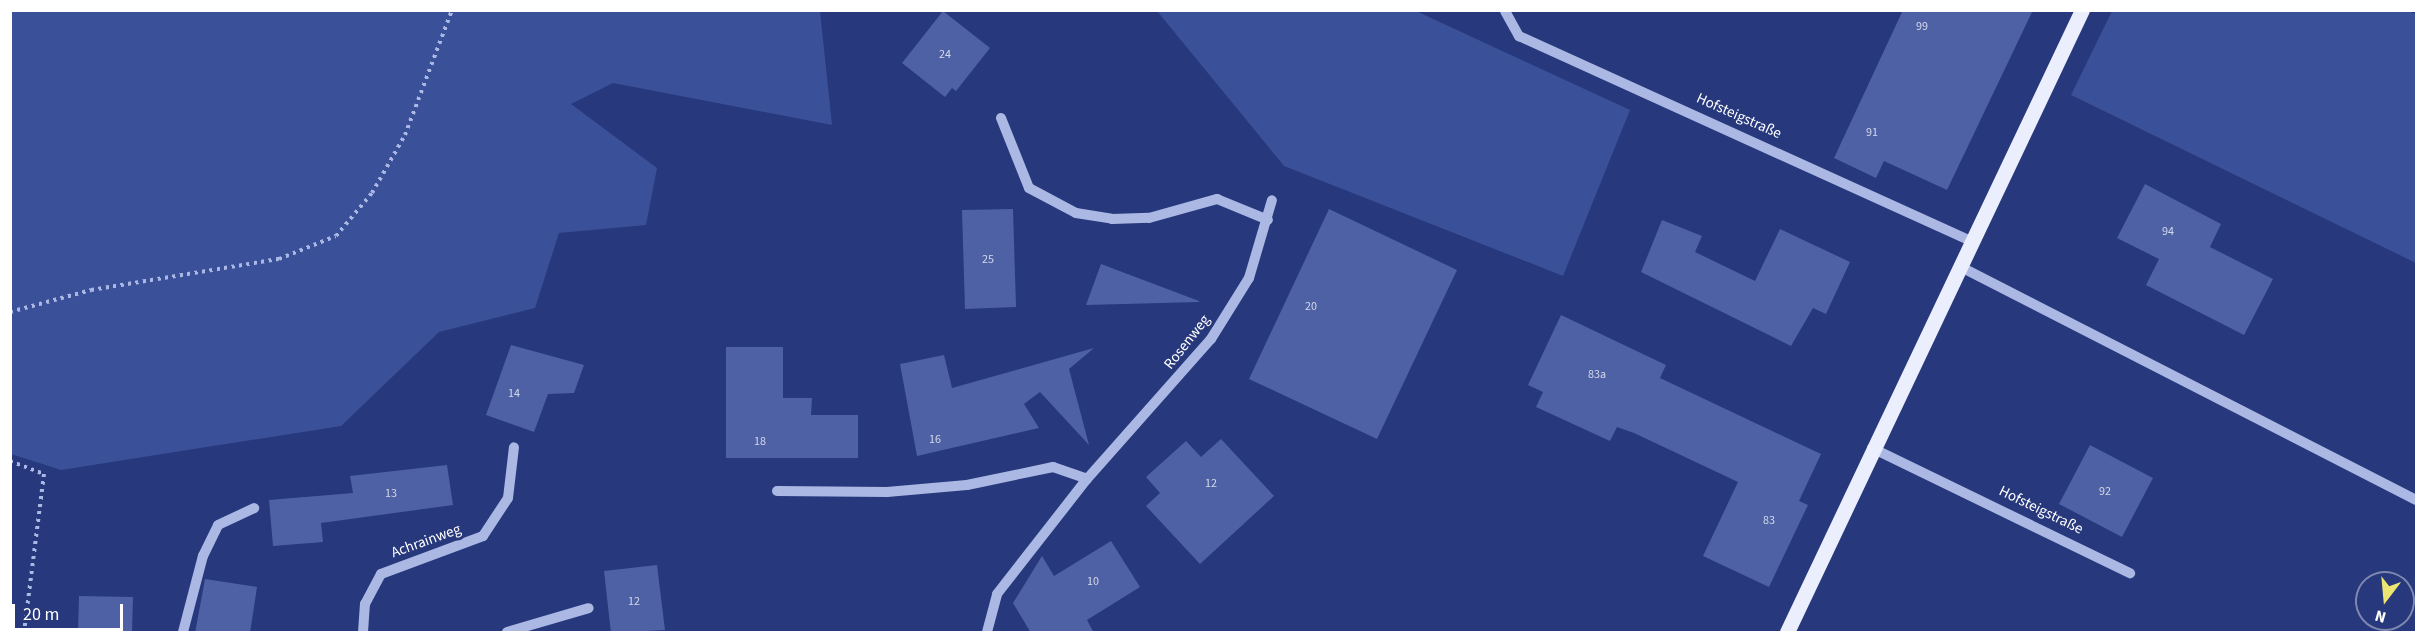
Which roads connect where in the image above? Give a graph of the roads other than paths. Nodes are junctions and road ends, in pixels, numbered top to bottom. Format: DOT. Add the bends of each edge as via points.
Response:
graph roads {
  1 [pos="2082,10"];
  2 [pos="1505,11"];
  3 [pos="1001,118"];
  4 [pos="1272,200"];
  5 [pos="1268,220"];
  6 [pos="1970,241"];
  7 [pos="1959,266"];
  8 [pos="514,447"];
  9 [pos="1872,448"];
  10 [pos="1088,479"];
  11 [pos="777,491"];
  12 [pos="2416,500"];
  13 [pos="254,508"];
  14 [pos="2130,573"];
  15 [pos="589,608"];
  16 [pos="183,633"];
  17 [pos="363,633"];
  18 [pos="507,633"];
  19 [pos="987,633"];
  20 [pos="1787,633"];
  1 -- 6 [label="main road"];
  2 -- 6 [label="street, Hofsteigstraße" via="1519,36"];
  3 -- 5 [label="street" via="1029,188 1076,213 1112,219 1149,218 1217,199"];
  4 -- 5 [label="street, Rosenweg"];
  5 -- 10 [label="street, Rosenweg" via="1249,278 1211,339"];
  6 -- 7 [label="main road"];
  7 -- 9 [label="main road"];
  7 -- 12 [label="street"];
  8 -- 17 [label="street, Achrainweg" via="508,498 483,537 381,574 364,604"];
  9 -- 14 [label="street, Hofsteigstraße"];
  9 -- 20 [label="main road"];
  10 -- 11 [label="street" via="1053,467 968,485 910,490"];
  10 -- 19 [label="street, Rosenweg" via="997,594"];
  13 -- 16 [label="street" via="219,525 203,556"];
  15 -- 18 [label="street"];
}
